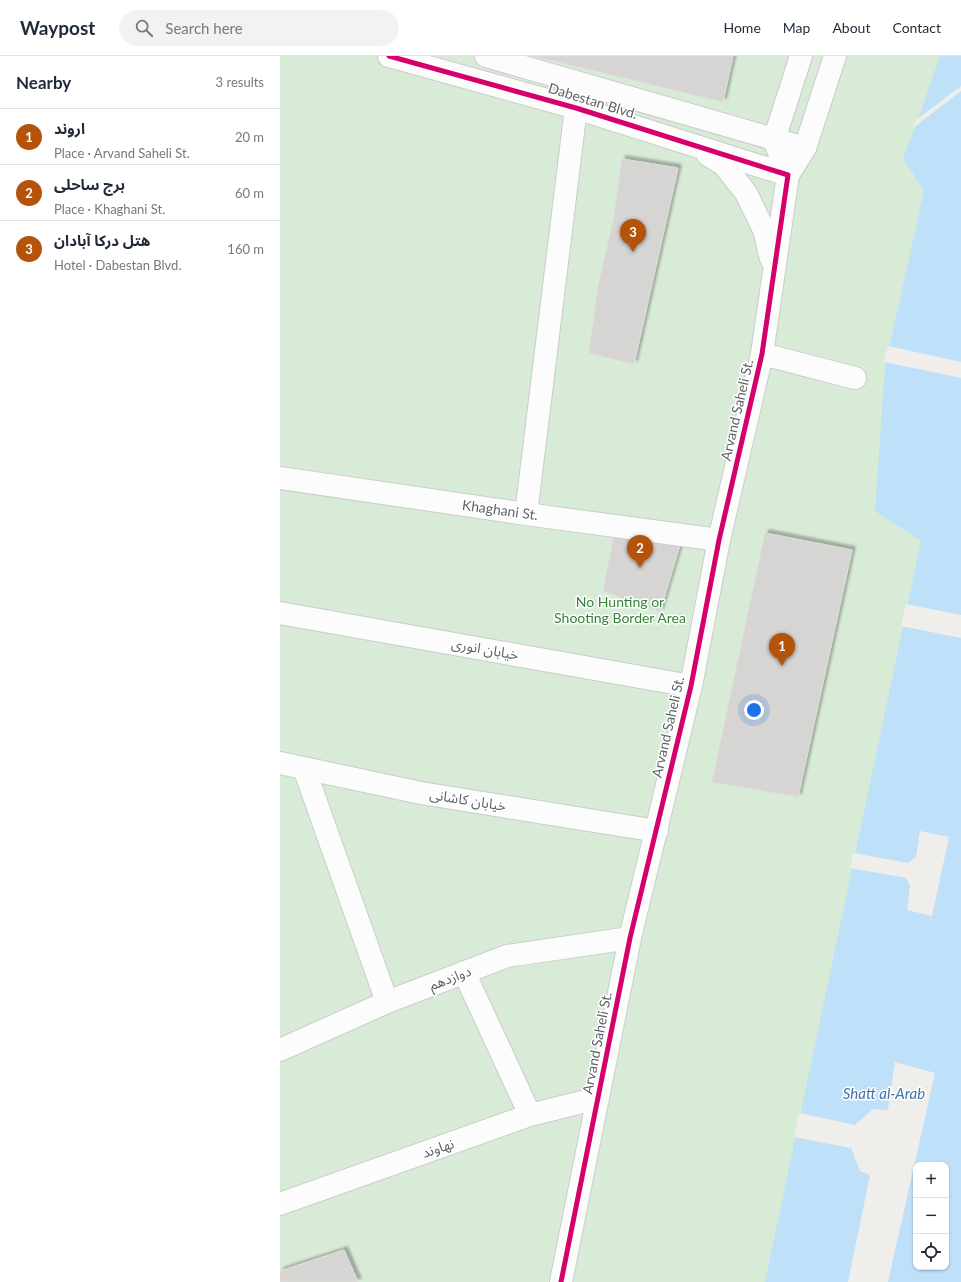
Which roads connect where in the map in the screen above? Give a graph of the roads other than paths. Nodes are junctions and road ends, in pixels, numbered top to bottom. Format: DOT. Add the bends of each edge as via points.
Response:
graph roads {
  1 [pos="389,56"];
  2 [pos="486,56"];
  3 [pos="800,56"];
  4 [pos="835,56"];
  5 [pos="576,108"];
  6 [pos="774,140"];
  7 [pos="690,144"];
  8 [pos="805,148"];
  9 [pos="788,175"];
  10 [pos="774,271"];
  11 [pos="762,354"];
  12 [pos="855,378"];
  13 [pos="280,478"];
  14 [pos="526,514"];
  15 [pos="719,540"];
  16 [pos="280,613"];
  17 [pos="691,686"];
  18 [pos="280,763"];
  19 [pos="304,768"];
  20 [pos="657,831"];
  21 [pos="630,938"];
  22 [pos="464,972"];
  23 [pos="387,1002"];
  24 [pos="280,1050"];
  25 [pos="598,1098"];
  26 [pos="530,1115"];
  27 [pos="280,1204"];
  28 [pos="561,1282"];
  1 -- 5 [label="street, Dabestan Blvd."];
  2 -- 6 [label="street, Dabestan Blvd."];
  3 -- 6 [label="street"];
  4 -- 8 [label="street"];
  5 -- 7 [label="street, Dabestan Blvd."];
  5 -- 14 [label="street"];
  6 -- 8 [label="street, Dabestan Blvd."];
  6 -- 9 [label="street"];
  7 -- 9 [label="street, Dabestan Blvd."];
  7 -- 10 [label="street" via="724,165 746,193 764,230"];
  8 -- 9 [label="street"];
  9 -- 10 [label="street, Arvand Saheli St."];
  10 -- 11 [label="street, Arvand Saheli St."];
  11 -- 12 [label="street"];
  11 -- 15 [label="street, Arvand Saheli St."];
  13 -- 14 [label="street, Khaghani St."];
  14 -- 15 [label="street, Khaghani St."];
  15 -- 17 [label="street, Arvand Saheli St."];
  16 -- 17 [label="street, خیابان انوری"];
  17 -- 20 [label="street, Arvand Saheli St."];
  18 -- 19 [label="street, خیابان کاشانی"];
  19 -- 20 [label="street, خیابان کاشانی" via="421,792"];
  19 -- 23 [label="street"];
  20 -- 21 [label="street, Arvand Saheli St."];
  21 -- 22 [label="street, دوازدهم" via="508,956"];
  21 -- 25 [label="street, Arvand Saheli St."];
  22 -- 23 [label="street, دوازدهم"];
  22 -- 26 [label="street"];
  23 -- 24 [label="street, دوازدهم"];
  25 -- 26 [label="street, نهاوند"];
  25 -- 28 [label="street, Arvand Saheli St."];
  26 -- 27 [label="street, نهاوند"];
}
